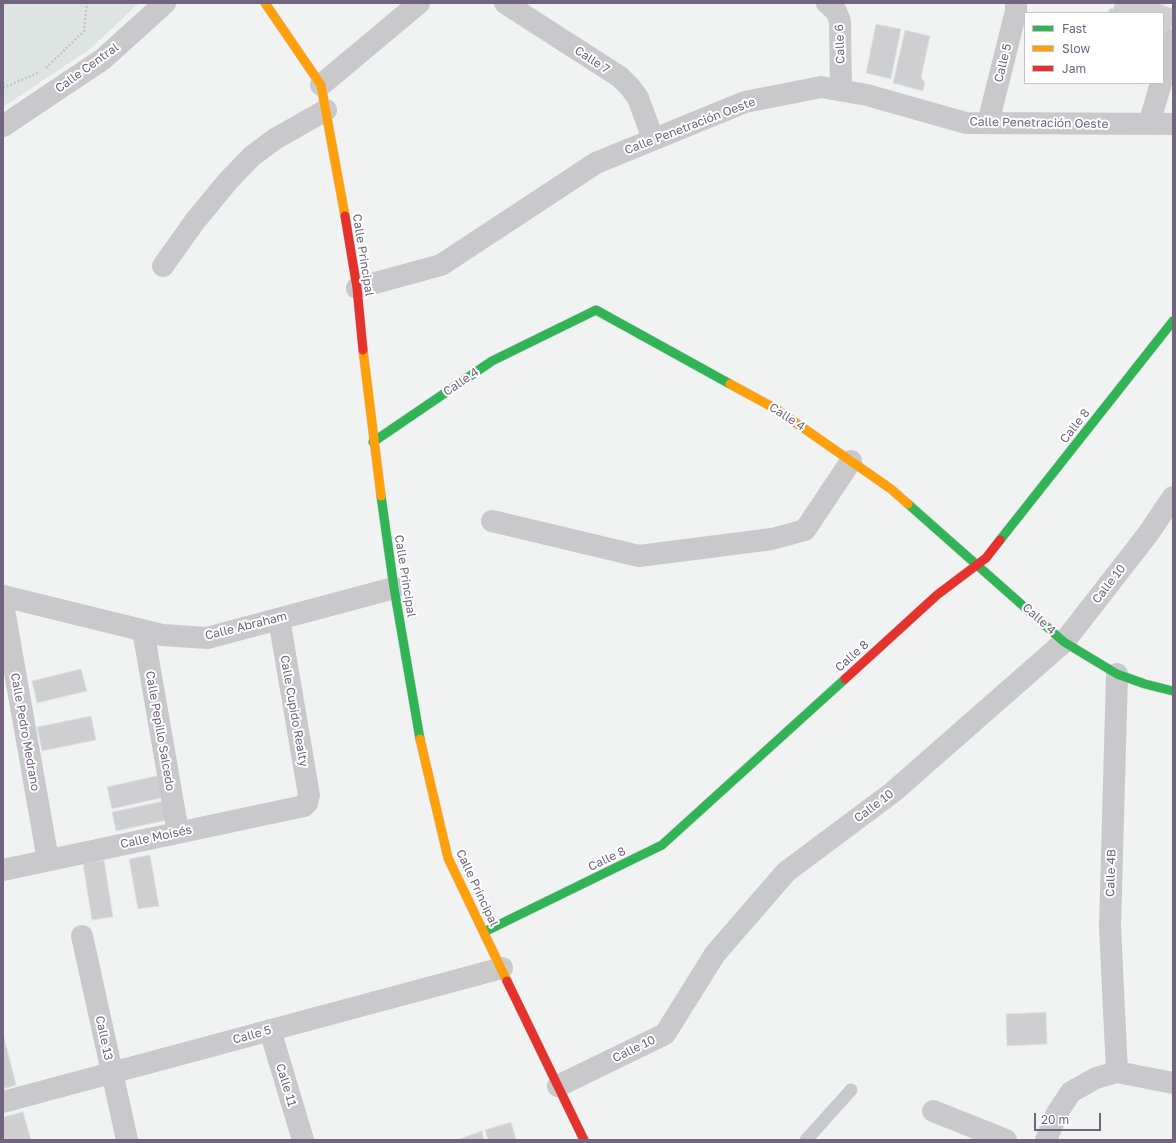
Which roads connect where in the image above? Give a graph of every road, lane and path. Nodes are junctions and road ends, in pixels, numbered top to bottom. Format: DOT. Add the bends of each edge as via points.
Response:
graph roads {
  1 [pos="87,3"];
  2 [pos="165,3"];
  3 [pos="265,3"];
  4 [pos="419,3"];
  5 [pos="505,3"];
  6 [pos="827,3"];
  7 [pos="1016,3"];
  8 [pos="1173,40"];
  9 [pos="1164,72"];
  10 [pos="1161,84"];
  11 [pos="321,85"];
  12 [pos="3,88"];
  13 [pos="841,90"];
  14 [pos="326,110"];
  15 [pos="988,123"];
  16 [pos="1149,124"];
  17 [pos="1173,124"];
  18 [pos="3,126"];
  19 [pos="653,139"];
  20 [pos="163,266"];
  21 [pos="357,288"];
  22 [pos="1173,321"];
  23 [pos="373,442"];
  24 [pos="851,461"];
  25 [pos="1173,497"];
  26 [pos="492,521"];
  27 [pos="978,564"];
  28 [pos="394,588"];
  29 [pos="3,596"];
  30 [pos="3,604"];
  31 [pos="279,619"];
  32 [pos="142,630"];
  33 [pos="1064,642"];
  34 [pos="1117,674"];
  35 [pos="1173,691"];
  36 [pos="307,803"];
  37 [pos="178,832"];
  38 [pos="48,860"];
  39 [pos="3,870"];
  40 [pos="484,932"];
  41 [pos="82,936"];
  42 [pos="502,968"];
  43 [pos="270,1030"];
  44 [pos="112,1072"];
  45 [pos="1117,1072"];
  46 [pos="1173,1083"];
  47 [pos="558,1086"];
  48 [pos="851,1090"];
  49 [pos="3,1102"];
  50 [pos="933,1111"];
  51 [pos="127,1140"];
  52 [pos="303,1140"];
  53 [pos="584,1140"];
  54 [pos="806,1140"];
  55 [pos="1006,1140"];
  56 [pos="1046,1140"];
  1 -- 12 [label="path" via="84,31 43,71"];
  2 -- 18 [label="street, Calle Central" via="103,59"];
  3 -- 11 [label="street, Calle Principal"];
  4 -- 11 [label="street"];
  5 -- 19 [label="street, Calle 7" via="620,77 638,98"];
  6 -- 13 [label="street, Calle 6" via="836,11 840,21"];
  7 -- 15 [label="street, Calle 5"];
  8 -- 9 [label="street"];
  10 -- 16 [label="street"];
  11 -- 14 [label="street, Calle Principal"];
  13 -- 15 [label="street, Calle Penetración Oeste" via="966,123"];
  13 -- 19 [label="street, Calle Penetración Oeste" via="821,87 745,102"];
  14 -- 20 [label="street" via="275,139 252,156 195,221"];
  14 -- 21 [label="street, Calle Principal"];
  15 -- 16 [label="street, Calle Penetración Oeste"];
  16 -- 17 [label="street, Calle Penetración Oeste"];
  19 -- 21 [label="street, Calle Penetración Oeste" via="596,163 441,265"];
  21 -- 23 [label="street, Calle Principal"];
  22 -- 27 [label="street, Calle 8" via="986,558"];
  23 -- 24 [label="street, Calle 4" via="492,361 596,310 776,409"];
  23 -- 28 [label="street, Calle Principal"];
  24 -- 26 [label="street" via="805,530 772,539 639,556"];
  24 -- 27 [label="street, Calle 4" via="891,489"];
  25 -- 33 [label="street, Calle 10" via="1148,534"];
  27 -- 33 [label="street, Calle 4"];
  27 -- 40 [label="street, Calle 8" via="937,595 662,845"];
  28 -- 31 [label="street, Calle Abraham"];
  28 -- 40 [label="street, Calle Principal" via="420,738 448,858"];
  29 -- 32 [label="street, Calle Abraham"];
  30 -- 38 [label="street, Calle Pedro Medrano"];
  31 -- 32 [label="street, Calle Abraham" via="207,638 162,635"];
  31 -- 36 [label="street, Calle Cupido Realty" via="309,795"];
  32 -- 37 [label="street, Calle Pepillo Salcedo"];
  33 -- 34 [label="street, Calle 4"];
  33 -- 47 [label="street, Calle 10" via="893,792 786,872 715,954 665,1034"];
  34 -- 35 [label="street, Calle 4"];
  34 -- 45 [label="street, Calle 4B" via="1110,927"];
  36 -- 37 [label="street, Calle Moisés" via="304,806"];
  37 -- 38 [label="street, Calle Moisés"];
  38 -- 39 [label="street, Calle Moisés"];
  40 -- 42 [label="street, Calle Principal"];
  41 -- 44 [label="street, Calle 13"];
  42 -- 43 [label="street, Calle 5"];
  42 -- 47 [label="street, Calle Principal"];
  43 -- 44 [label="street, Calle 5"];
  43 -- 52 [label="street, Calle 11"];
  44 -- 49 [label="street, Calle 5"];
  44 -- 51 [label="street, Calle 13"];
  45 -- 46 [label="street"];
  45 -- 56 [label="street" via="1096,1078 1071,1092 1057,1113"];
  47 -- 53 [label="street, Calle Principal"];
  48 -- 54 [label="lane"];
  50 -- 55 [label="street"];
}
